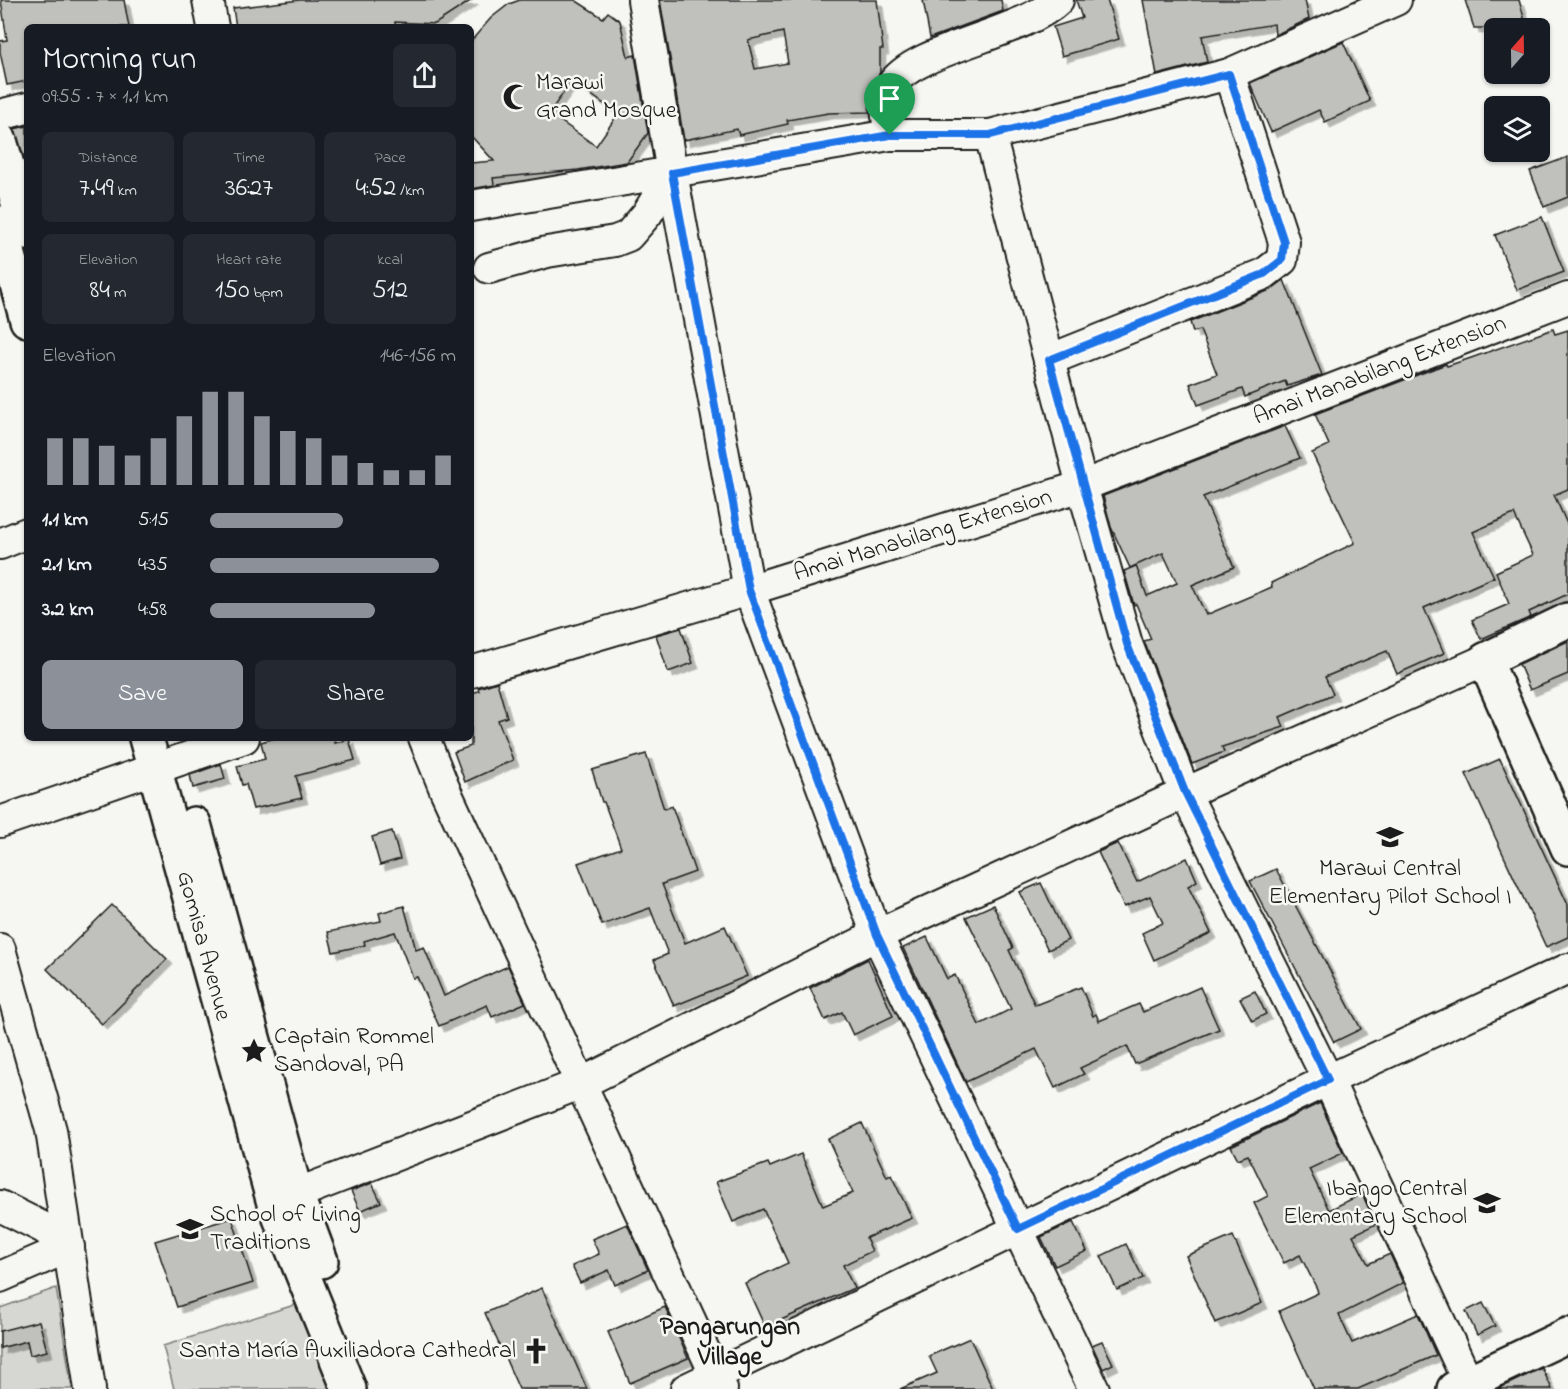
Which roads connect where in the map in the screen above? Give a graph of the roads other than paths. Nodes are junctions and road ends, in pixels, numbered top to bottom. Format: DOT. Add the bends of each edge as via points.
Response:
graph roads {
  1 [pos="208,0"];
  2 [pos="643,0"];
  3 [pos="1058,0"];
  4 [pos="1396,0"];
  5 [pos="212,24"];
  6 [pos="1229,74"];
  7 [pos="24,109"];
  8 [pos="0,115"];
  9 [pos="890,135"];
  10 [pos="990,135"];
  11 [pos="0,141"];
  12 [pos="672,173"];
  13 [pos="474,206"];
  14 [pos="0,223"];
  15 [pos="24,223"];
  16 [pos="489,268"];
  17 [pos="1568,298"];
  18 [pos="24,309"];
  19 [pos="1049,360"];
  20 [pos="1082,486"];
  21 [pos="24,534"];
  22 [pos="0,544"];
  23 [pos="749,590"];
  24 [pos="1568,620"];
  25 [pos="1485,660"];
  26 [pos="474,671"];
  27 [pos="225,741"];
  28 [pos="425,741"];
  29 [pos="162,751"];
  30 [pos="1185,792"];
  31 [pos="0,822"];
  32 [pos="1568,848"];
  33 [pos="877,935"];
  34 [pos="0,949"];
  35 [pos="1568,969"];
  36 [pos="1328,1080"];
  37 [pos="582,1083"];
  38 [pos="296,1194"];
  39 [pos="0,1206"];
  40 [pos="1018,1229"];
  41 [pos="69,1247"];
  42 [pos="0,1277"];
  43 [pos="1568,1335"];
  44 [pos="719,1382"];
  45 [pos="1461,1385"];
  46 [pos="90,1389"];
  47 [pos="349,1389"];
  48 [pos="370,1389"];
  49 [pos="686,1389"];
  50 [pos="1094,1389"];
  1 -- 5 [label="street"];
  2 -- 12 [label="street"];
  3 -- 9 [label="street" via="1027,20 901,73 887,97"];
  4 -- 6 [label="street"];
  6 -- 10 [label="street"];
  6 -- 19 [label="street" via="1284,242 1282,260 1264,274"];
  7 -- 8 [label="street"];
  9 -- 10 [label="street"];
  9 -- 12 [label="street"];
  10 -- 19 [label="street"];
  11 -- 15 [label="main road"];
  12 -- 13 [label="street"];
  12 -- 16 [label="street" via="628,236"];
  12 -- 23 [label="street"];
  14 -- 18 [label="main road"];
  17 -- 20 [label="street, Amai Manabilang Extension"];
  19 -- 20 [label="street"];
  20 -- 23 [label="street, Amai Manabilang Extension"];
  20 -- 30 [label="street" via="1127,644"];
  21 -- 22 [label="street"];
  23 -- 26 [label="street, Amai Manabilang Extension"];
  23 -- 33 [label="street"];
  24 -- 25 [label="main road"];
  25 -- 30 [label="street"];
  25 -- 32 [label="main road"];
  27 -- 29 [label="street"];
  28 -- 37 [label="street"];
  29 -- 31 [label="street"];
  29 -- 38 [label="main road, Gomisa Avenue"];
  29 -- 47 [label="main road, Gomisa Avenue" via="274,1203"];
  30 -- 33 [label="street"];
  30 -- 36 [label="street"];
  33 -- 37 [label="street"];
  33 -- 40 [label="street"];
  34 -- 41 [label="street" via="51,1130"];
  35 -- 36 [label="street"];
  36 -- 40 [label="street"];
  36 -- 45 [label="street"];
  37 -- 38 [label="street"];
  37 -- 44 [label="street"];
  38 -- 48 [label="main road, Gomisa Avenue"];
  39 -- 41 [label="street" via="44,1228"];
  40 -- 44 [label="street"];
  40 -- 50 [label="street"];
  41 -- 42 [label="street"];
  41 -- 46 [label="street"];
  43 -- 45 [label="main road"];
  44 -- 49 [label="street"];
}
